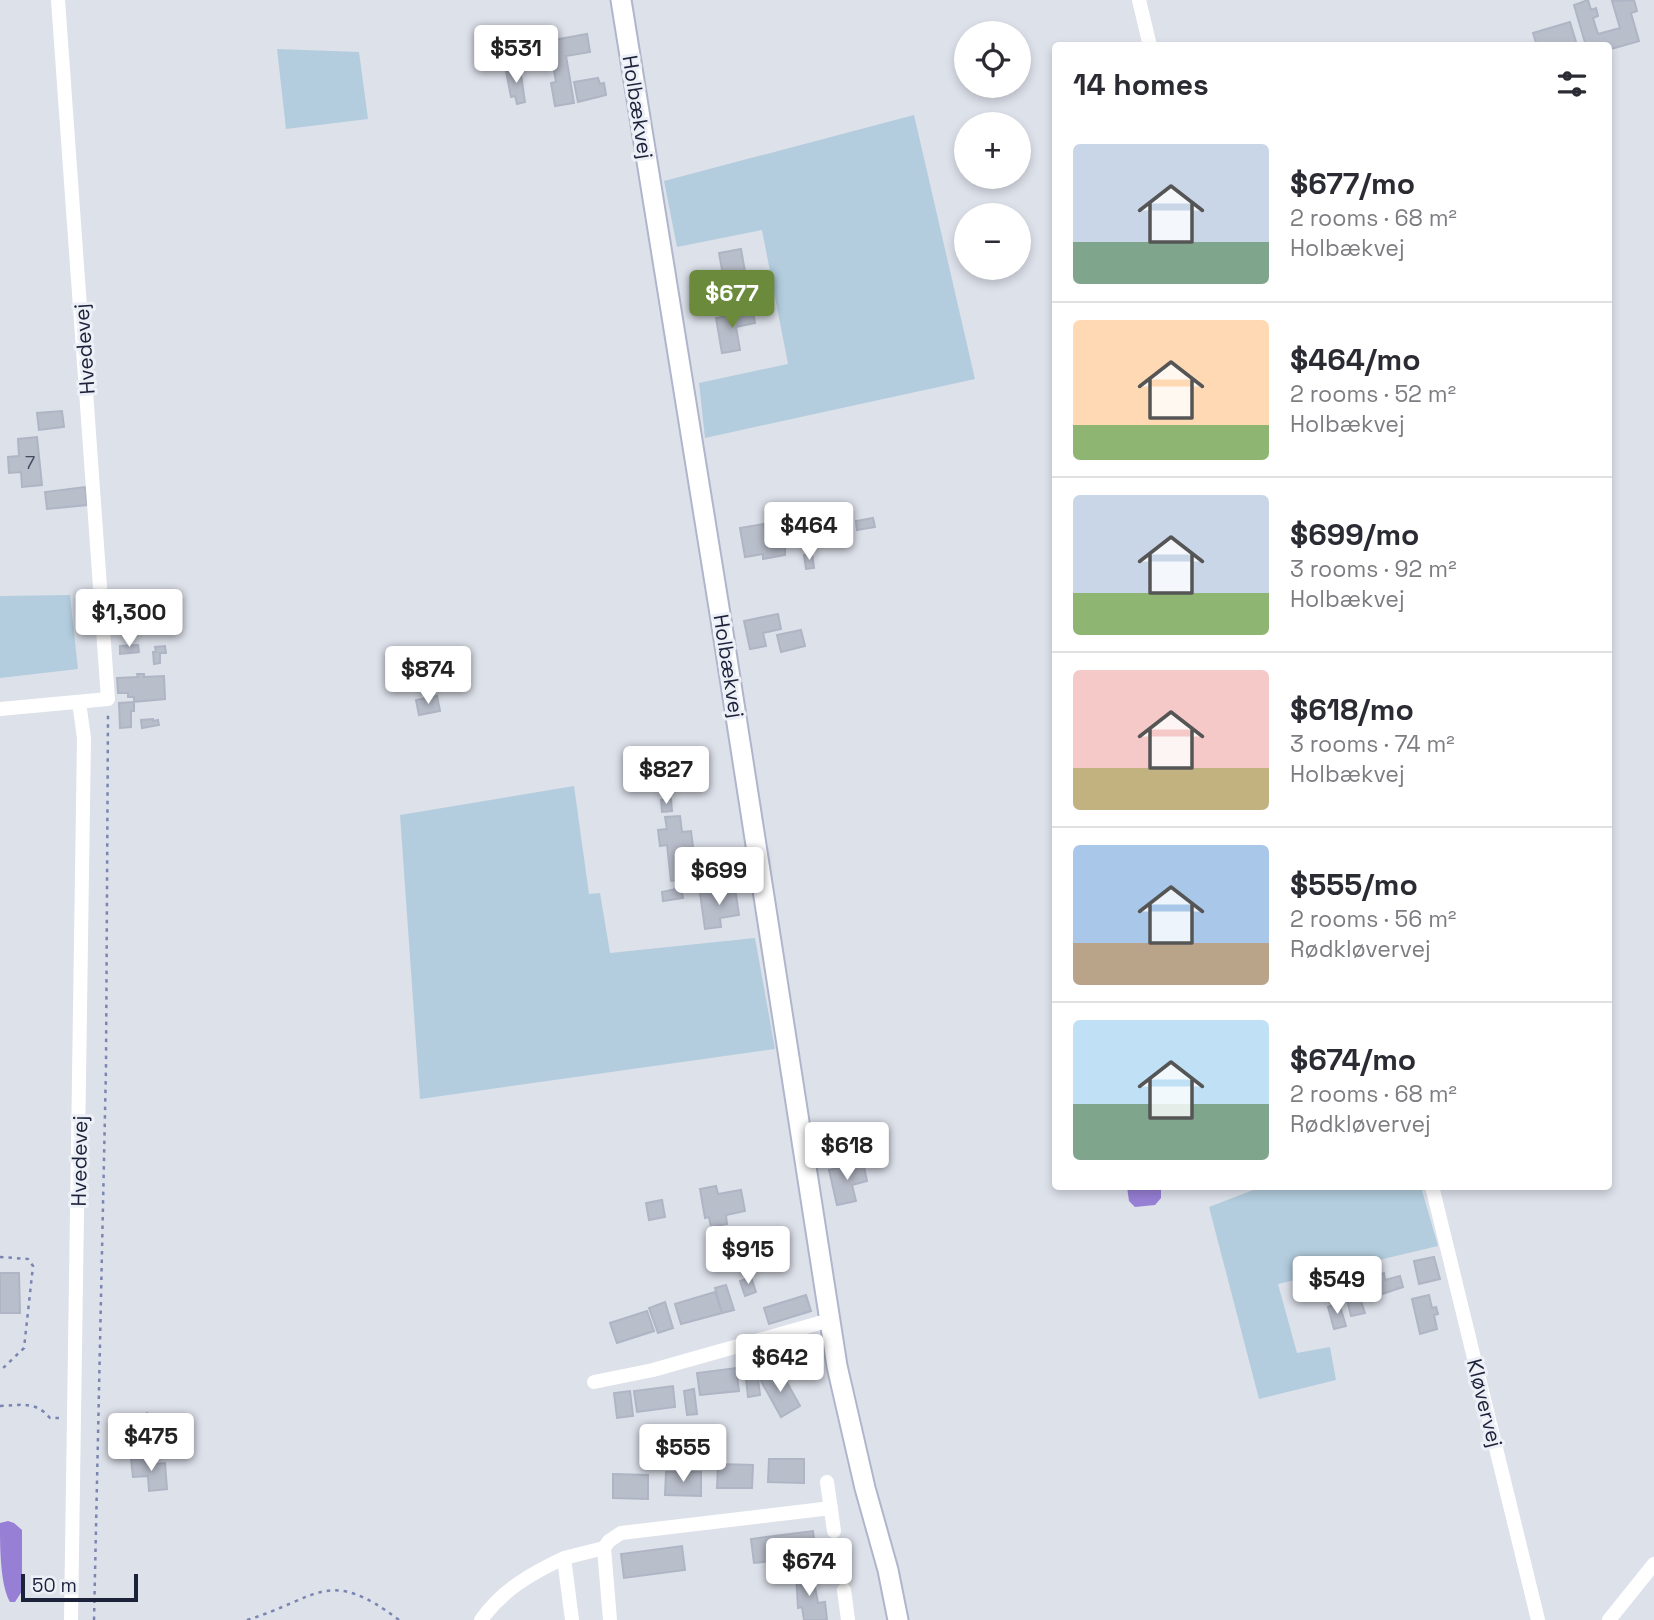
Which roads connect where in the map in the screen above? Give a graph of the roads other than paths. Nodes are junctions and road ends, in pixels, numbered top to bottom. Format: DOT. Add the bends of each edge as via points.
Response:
graph roads {
  1 [pos="58,0"];
  2 [pos="621,0"];
  3 [pos="1139,0"];
  4 [pos="1149,42"];
  5 [pos="79,702"];
  6 [pos="0,709"];
  7 [pos="1433,1190"];
  8 [pos="830,1320"];
  9 [pos="594,1382"];
  10 [pos="827,1482"];
  11 [pos="831,1508"];
  12 [pos="834,1531"];
  13 [pos="604,1548"];
  14 [pos="564,1558"];
  15 [pos="1654,1563"];
  16 [pos="844,1590"];
  17 [pos="71,1620"];
  18 [pos="481,1620"];
  19 [pos="572,1620"];
  20 [pos="610,1620"];
  21 [pos="848,1620"];
  22 [pos="898,1620"];
  23 [pos="1538,1620"];
  24 [pos="1609,1620"];
  1 -- 5 [label="street, Hvedevej" via="108,699"];
  2 -- 8 [label="street, Holbækvej"];
  3 -- 4 [label="street"];
  5 -- 6 [label="street"];
  5 -- 17 [label="street, Hvedevej" via="84,738"];
  7 -- 23 [label="street, Kløvervej"];
  8 -- 9 [label="street"];
  8 -- 22 [label="street, Holbækvej"];
  10 -- 11 [label="street"];
  11 -- 12 [label="street"];
  11 -- 13 [label="street" via="621,1533"];
  13 -- 14 [label="street"];
  13 -- 20 [label="street"];
  14 -- 18 [label="street" via="507,1591"];
  14 -- 19 [label="street"];
  15 -- 24 [label="street"];
  16 -- 21 [label="street"];
}
